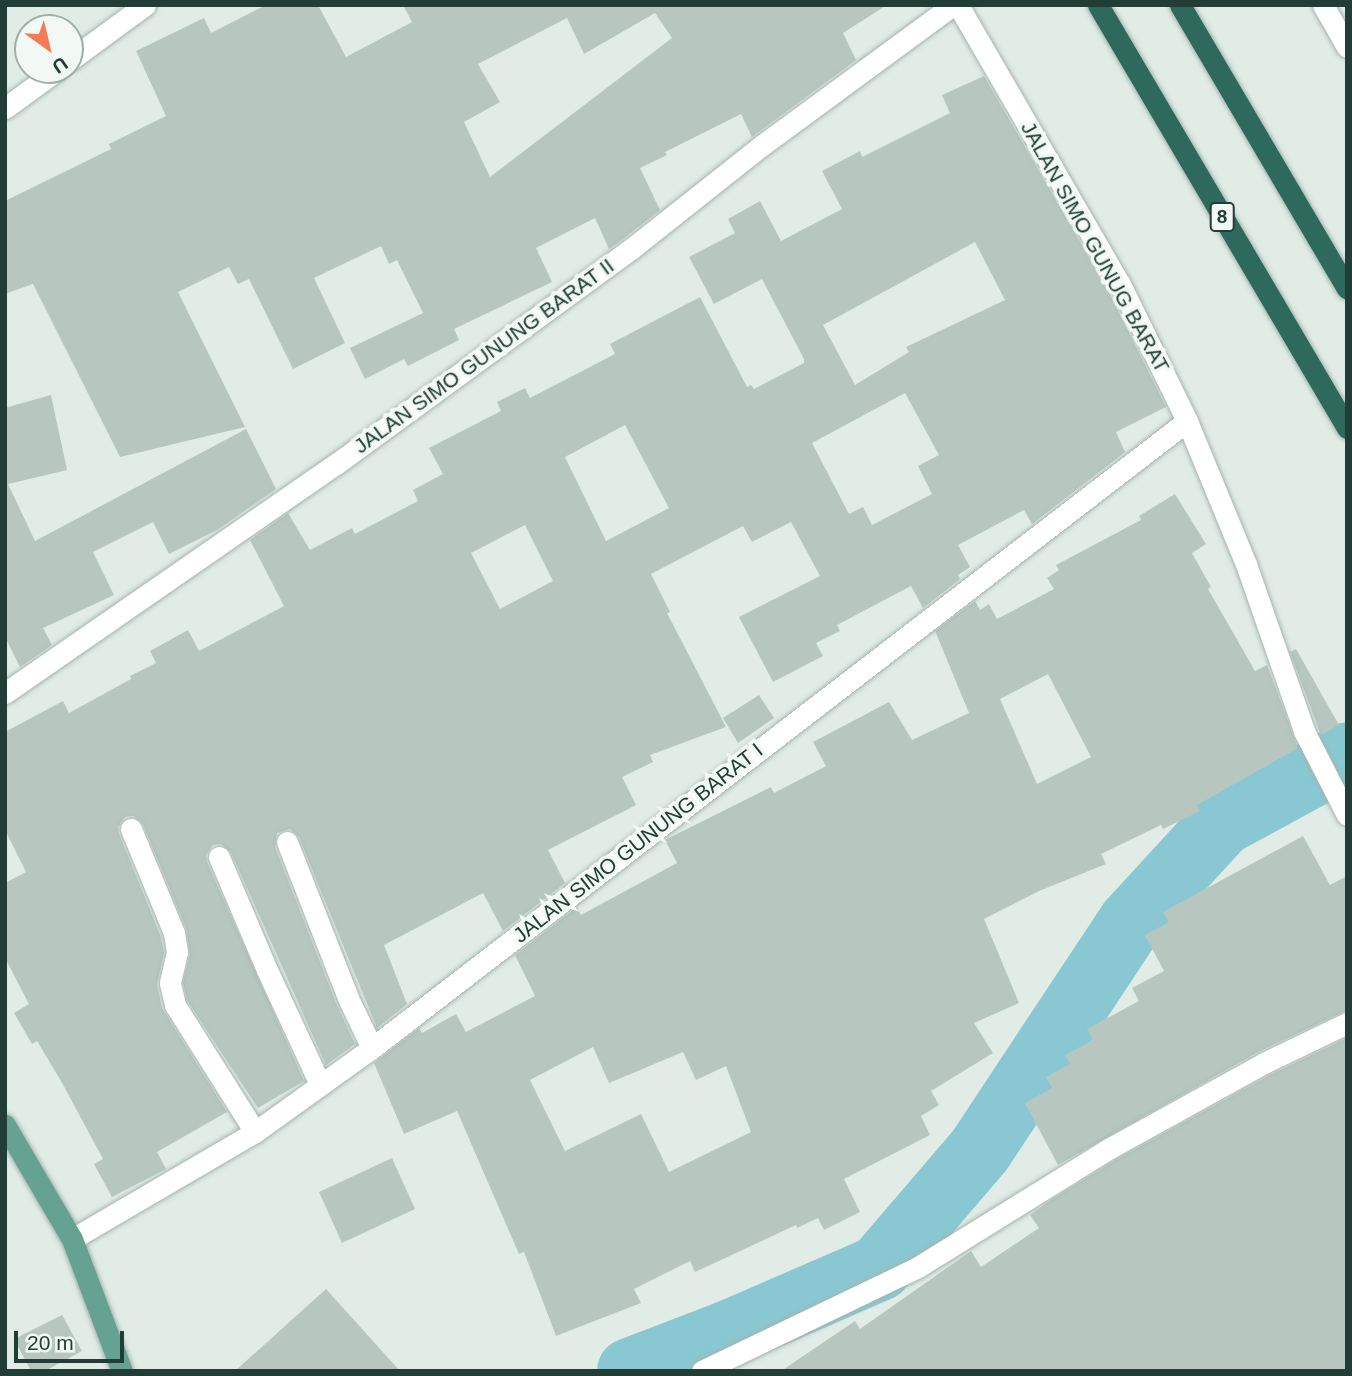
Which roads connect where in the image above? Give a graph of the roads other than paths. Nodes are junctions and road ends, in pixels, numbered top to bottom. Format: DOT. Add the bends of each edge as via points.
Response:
graph roads {
  1 [pos="145,5"];
  2 [pos="955,5"];
  3 [pos="1098,5"];
  4 [pos="1180,5"];
  5 [pos="1323,5"];
  6 [pos="1347,47"];
  7 [pos="84,50"];
  8 [pos="38,84"];
  9 [pos="5,108"];
  10 [pos="1347,289"];
  11 [pos="1187,421"];
  12 [pos="1347,428"];
  13 [pos="5,693"];
  14 [pos="1347,815"];
  15 [pos="131,829"];
  16 [pos="287,842"];
  17 [pos="219,857"];
  18 [pos="1347,1023"];
  19 [pos="372,1048"];
  20 [pos="320,1084"];
  21 [pos="255,1132"];
  22 [pos="8,1137"];
  23 [pos="72,1239"];
  24 [pos="122,1371"];
  25 [pos="702,1371"];
  1 -- 7 [label="street"];
  2 -- 11 [label="street, JALAN SIMO GUNUG BARAT" via="1120,284"];
  2 -- 13 [label="street, JALAN SIMO GUNUNG BARAT II" via="347,456"];
  3 -- 12 [label="highway, 8"];
  4 -- 10 [label="highway"];
  5 -- 6 [label="street"];
  8 -- 9 [label="street"];
  11 -- 14 [label="street, JALAN SIMO GUNUG BARAT" via="1246,564 1304,731"];
  11 -- 19 [label="street, JALAN SIMO GUNUNG BARAT I"];
  15 -- 21 [label="street" via="174,933 177,952 170,983 175,1004"];
  16 -- 19 [label="street"];
  17 -- 20 [label="street"];
  18 -- 25 [label="street" via="1264,1063 1111,1148 918,1267"];
  19 -- 20 [label="street, JALAN SIMO GUNUNG BARAT I"];
  20 -- 21 [label="street, JALAN SIMO GUNUNG BARAT I"];
  21 -- 23 [label="street, JALAN SIMO GUNUNG BARAT I"];
  22 -- 23 [label="main road"];
  23 -- 24 [label="main road"];
}
